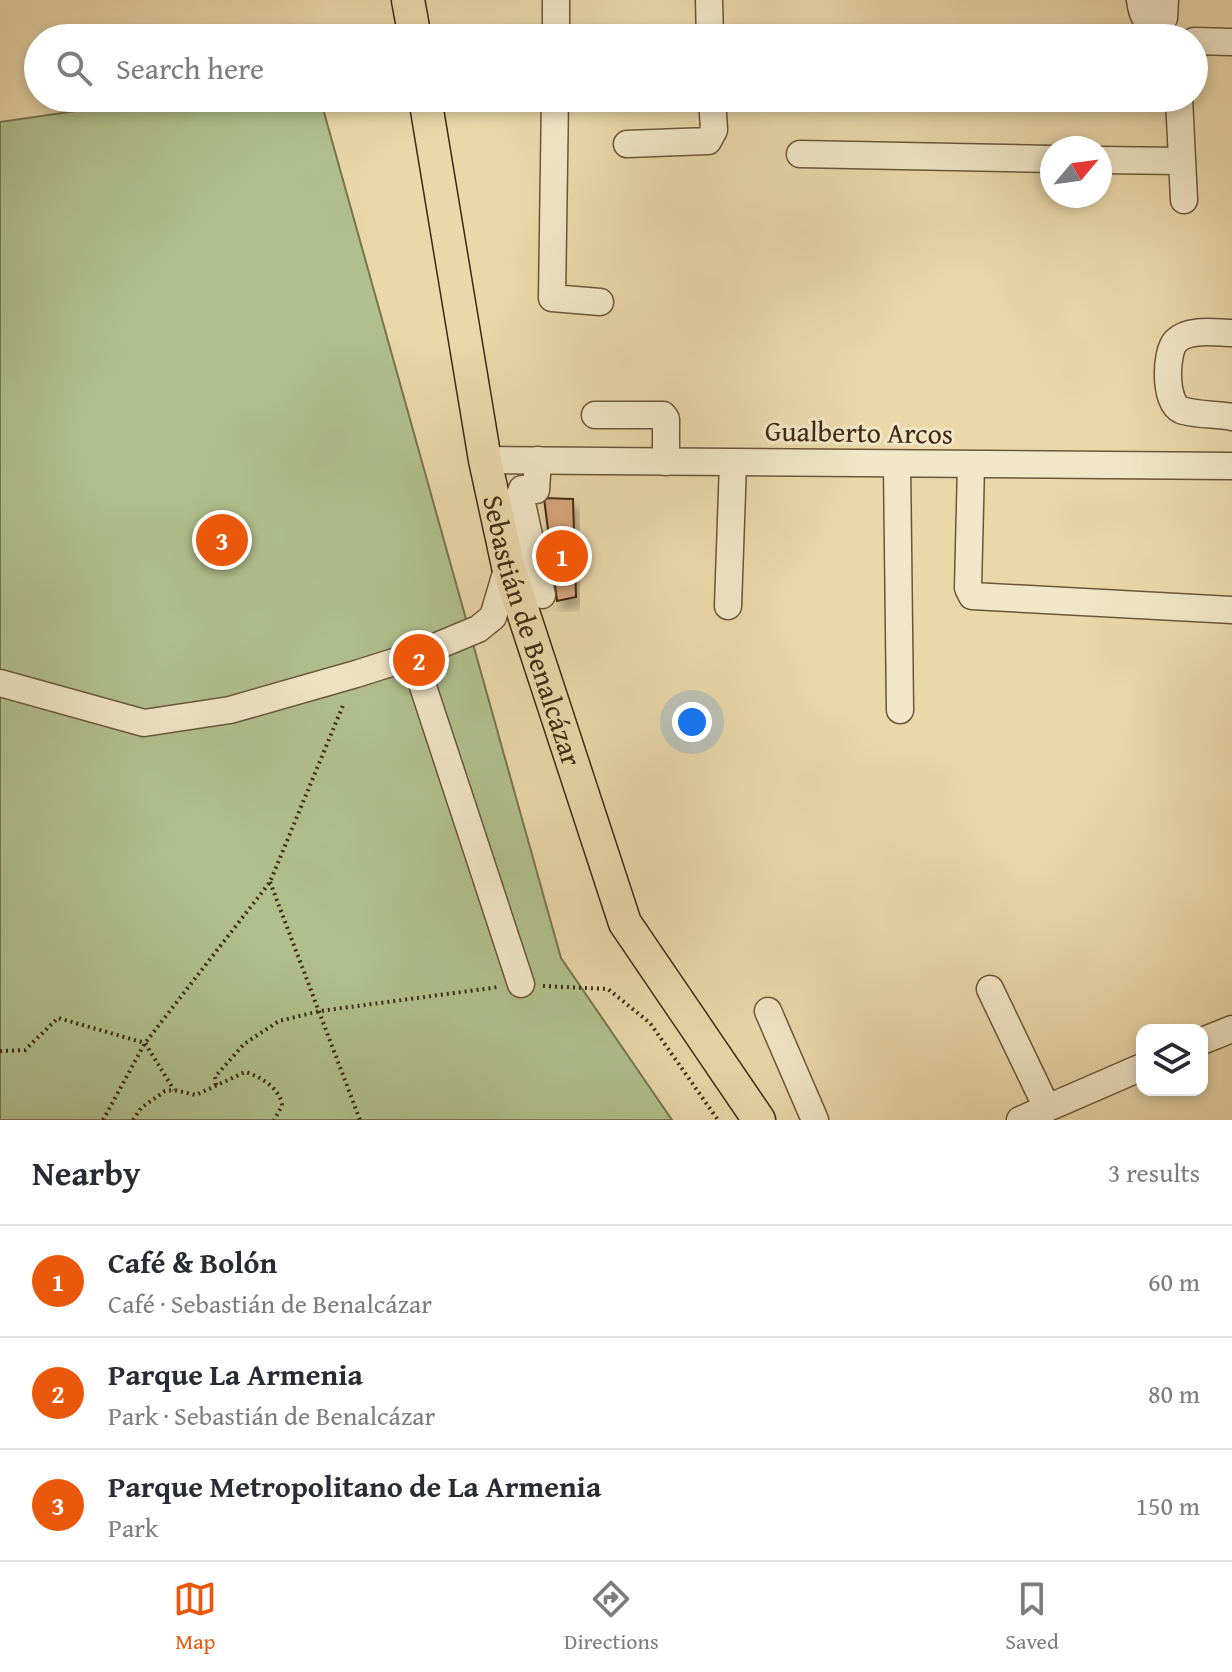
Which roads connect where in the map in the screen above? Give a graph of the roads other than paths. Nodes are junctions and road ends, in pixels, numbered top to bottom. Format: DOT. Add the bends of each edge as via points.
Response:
graph roads {
  1 [pos="408,0"];
  2 [pos="556,0"];
  3 [pos="709,0"];
  4 [pos="1140,0"];
  5 [pos="1165,0"];
  6 [pos="412,24"];
  7 [pos="556,24"];
  8 [pos="710,24"];
  9 [pos="1150,24"];
  10 [pos="1162,24"];
  11 [pos="1208,41"];
  12 [pos="1232,42"];
  13 [pos="427,112"];
  14 [pos="555,112"];
  15 [pos="713,112"];
  16 [pos="1179,112"];
  17 [pos="627,144"];
  18 [pos="800,154"];
  19 [pos="1040,159"];
  20 [pos="1112,160"];
  21 [pos="1181,161"];
  22 [pos="1184,200"];
  23 [pos="600,302"];
  24 [pos="1232,333"];
  25 [pos="595,415"];
  26 [pos="1232,417"];
  27 [pos="485,460"];
  28 [pos="538,460"];
  29 [pos="666,462"];
  30 [pos="733,463"];
  31 [pos="897,465"];
  32 [pos="971,465"];
  33 [pos="1232,466"];
  34 [pos="508,566"];
  35 [pos="542,595"];
  36 [pos="728,606"];
  37 [pos="1232,610"];
  38 [pos="413,656"];
  39 [pos="0,683"];
  40 [pos="900,710"];
  41 [pos="521,984"];
  42 [pos="990,989"];
  43 [pos="768,1011"];
  44 [pos="1232,1029"];
  45 [pos="1208,1039"];
  46 [pos="1136,1070"];
  47 [pos="1047,1108"];
  48 [pos="759,1120"];
  49 [pos="815,1120"];
  50 [pos="1020,1120"];
  1 -- 6 [label="main road"];
  2 -- 7 [label="street"];
  3 -- 8 [label="street"];
  4 -- 9 [label="street" via="1142,16"];
  5 -- 10 [label="street"];
  11 -- 12 [label="street"];
  13 -- 27 [label="main road, Sebastián de Benalcázar"];
  14 -- 23 [label="street" via="552,298"];
  15 -- 17 [label="street" via="714,130 708,141"];
  16 -- 21 [label="street"];
  18 -- 19 [label="street"];
  20 -- 21 [label="street"];
  21 -- 22 [label="street"];
  24 -- 26 [label="street" via="1185,335 1176,341 1169,384 1173,404 1181,410"];
  25 -- 29 [label="street" via="663,415"];
  27 -- 28 [label="street, Gualberto Arcos"];
  27 -- 34 [label="main road, Sebastián de Benalcázar"];
  28 -- 29 [label="street, Gualberto Arcos"];
  28 -- 35 [label="street" via="536,490 522,489 520,494"];
  29 -- 30 [label="street, Gualberto Arcos"];
  30 -- 31 [label="street, Gualberto Arcos"];
  30 -- 36 [label="street"];
  31 -- 32 [label="street, Gualberto Arcos"];
  31 -- 40 [label="street"];
  32 -- 33 [label="street, Gualberto Arcos"];
  32 -- 37 [label="street" via="972,596"];
  34 -- 38 [label="street" via="493,617 478,629"];
  34 -- 48 [label="main road, Sebastián de Benalcázar" via="625,923"];
  38 -- 39 [label="street" via="230,710 144,723"];
  38 -- 41 [label="street"];
  42 -- 47 [label="street"];
  43 -- 49 [label="street"];
  44 -- 45 [label="street"];
  46 -- 47 [label="street"];
  47 -- 50 [label="street"];
}
